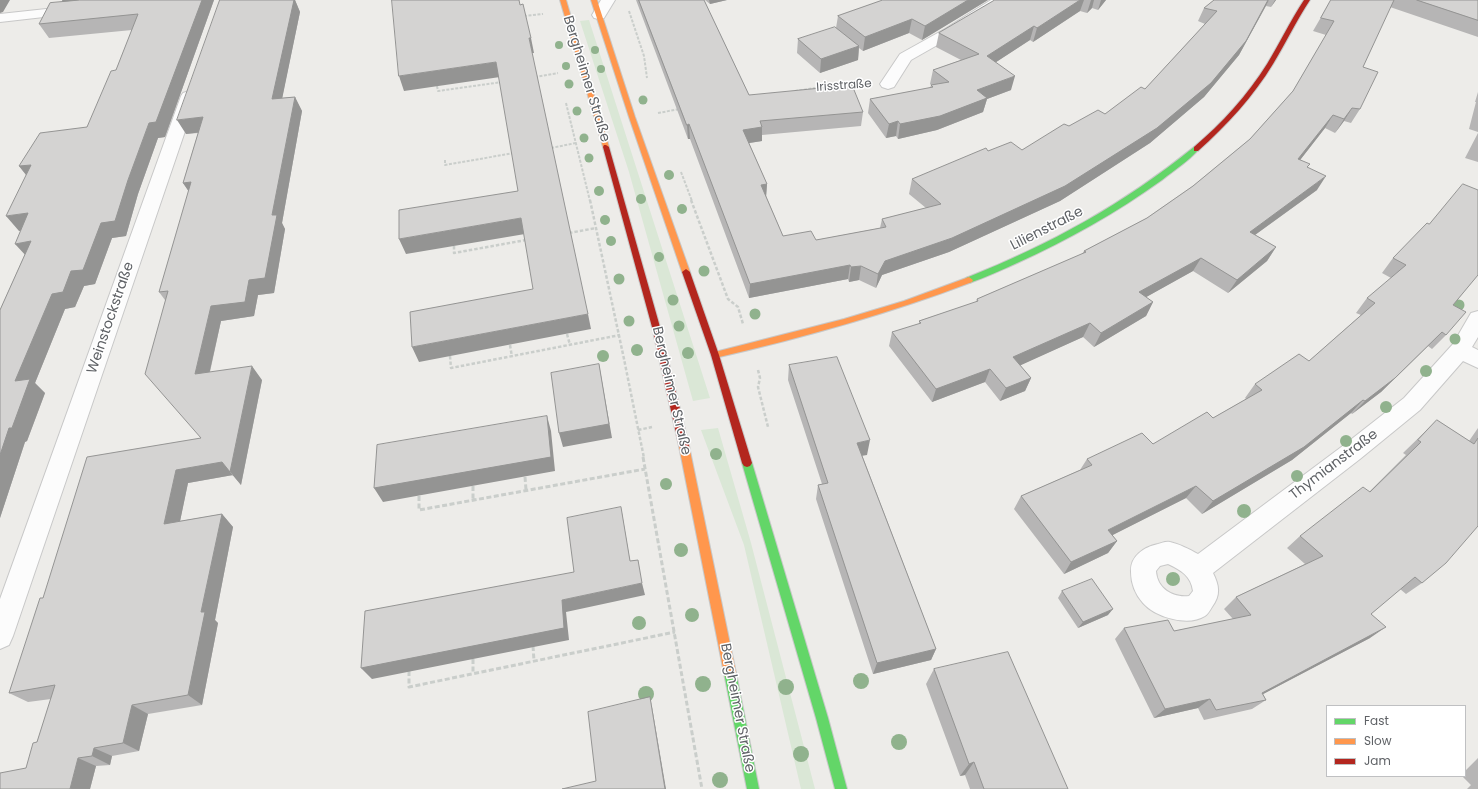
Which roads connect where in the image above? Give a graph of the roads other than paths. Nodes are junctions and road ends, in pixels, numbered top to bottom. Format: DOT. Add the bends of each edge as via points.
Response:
graph roads {
  1 [pos="563,0"];
  2 [pos="594,0"];
  3 [pos="608,0"];
  4 [pos="1000,0"];
  5 [pos="1307,0"];
  6 [pos="86,9"];
  7 [pos="600,15"];
  8 [pos="0,18"];
  9 [pos="194,82"];
  10 [pos="888,84"];
  11 [pos="1478,318"];
  12 [pos="715,355"];
  13 [pos="1469,355"];
  14 [pos="1198,569"];
  15 [pos="0,636"];
  16 [pos="753,789"];
  17 [pos="841,789"];
  1 -- 16 [label="main road, Bergheimer Straße" via="656,328 677,415"];
  2 -- 7 [label="main road"];
  3 -- 7 [label="street"];
  4 -- 10 [label="street, Irisstraße" via="905,57"];
  5 -- 12 [label="main road, Lilienstraße" via="1264,74 1232,115 1176,166 1100,218 1022,258 897,308"];
  6 -- 8 [label="street"];
  7 -- 12 [label="main road" via="632,117"];
  9 -- 15 [label="street, Weinstockstraße"];
  11 -- 13 [label="street, Thymianstraße"];
  12 -- 17 [label="main road"];
  13 -- 14 [label="street, Thymianstraße" via="1352,452"];
}
